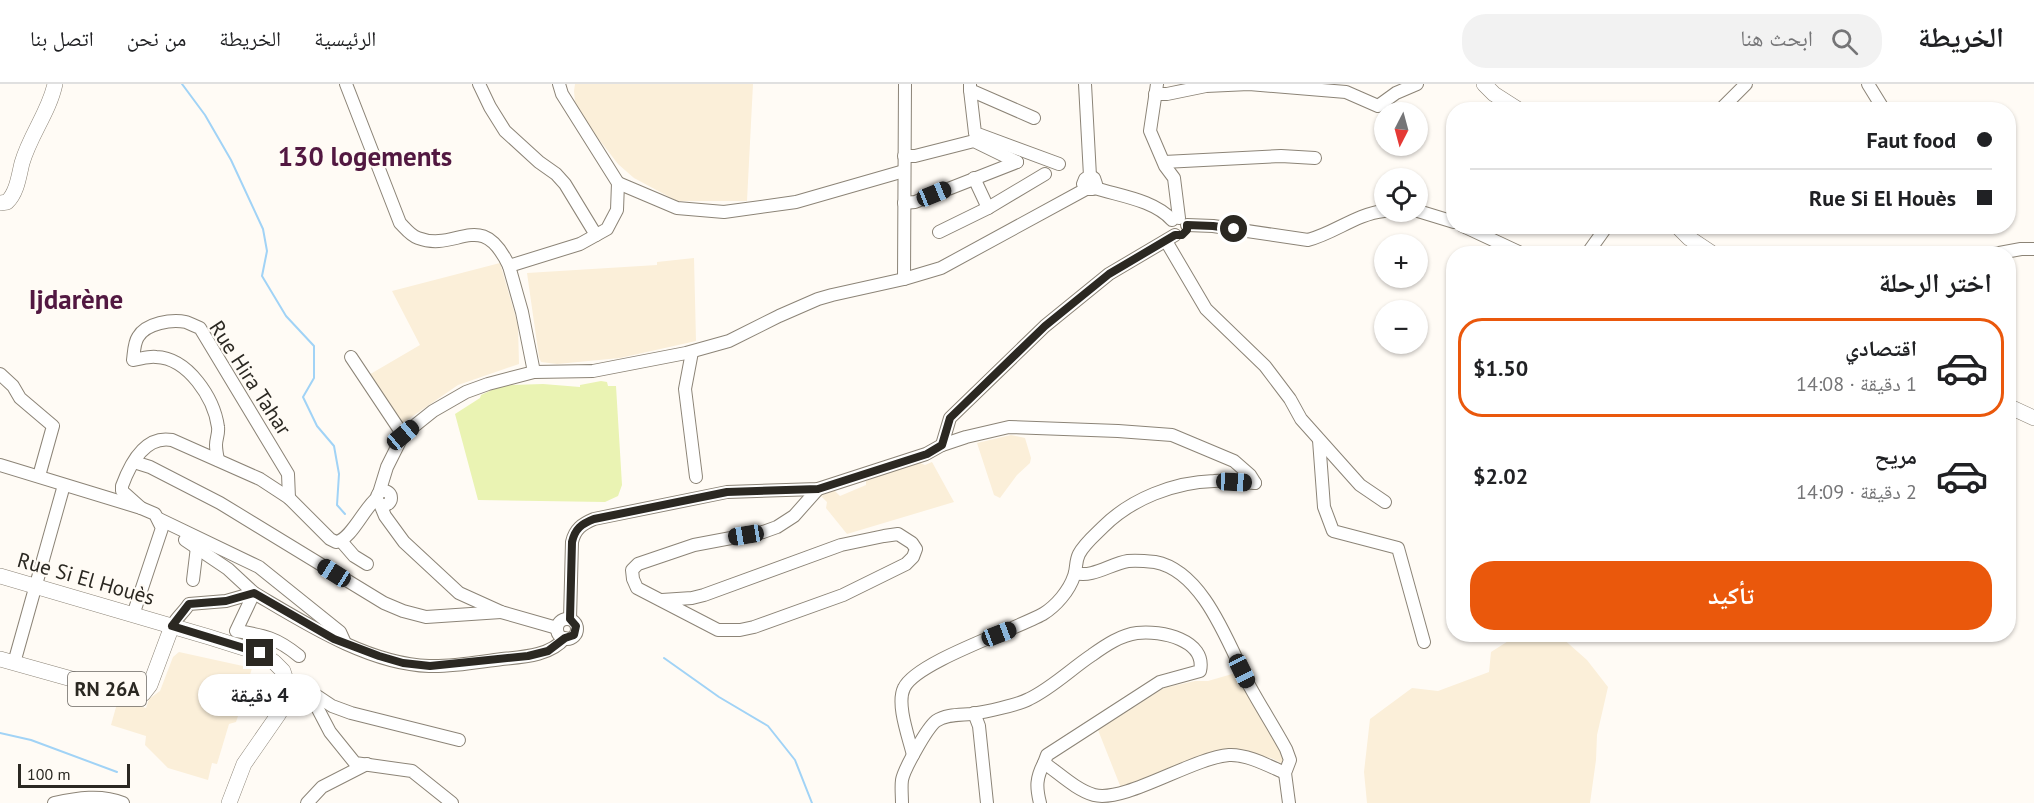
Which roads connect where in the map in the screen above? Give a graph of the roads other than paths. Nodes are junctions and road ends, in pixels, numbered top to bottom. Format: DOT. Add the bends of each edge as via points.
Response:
graph roads {
  1 [pos="55,84"];
  2 [pos="346,84"];
  3 [pos="479,84"];
  4 [pos="559,84"];
  5 [pos="905,84"];
  6 [pos="1085,84"];
  7 [pos="1417,84"];
  8 [pos="1484,84"];
  9 [pos="1746,84"];
  10 [pos="1868,84"];
  11 [pos="970,87"];
  12 [pos="1156,89"];
  13 [pos="1506,102"];
  14 [pos="1728,102"];
  15 [pos="1879,102"];
  16 [pos="1034,118"];
  17 [pos="904,156"];
  18 [pos="1315,158"];
  19 [pos="1164,162"];
  20 [pos="1059,164"];
  21 [pos="904,171"];
  22 [pos="1045,174"];
  23 [pos="974,178"];
  24 [pos="618,183"];
  25 [pos="1090,184"];
  26 [pos="0,203"];
  27 [pos="904,203"];
  28 [pos="988,208"];
  29 [pos="1374,214"];
  30 [pos="1428,214"];
  31 [pos="1446,220"];
  32 [pos="1180,221"];
  33 [pos="939,232"];
  34 [pos="1480,234"];
  35 [pos="1685,234"];
  36 [pos="596,235"];
  37 [pos="1171,238"];
  38 [pos="1505,246"];
  39 [pos="1701,246"];
  40 [pos="2034,249"];
  41 [pos="2016,250"];
  42 [pos="509,266"];
  43 [pos="904,279"];
  44 [pos="692,352"];
  45 [pos="351,357"];
  46 [pos="534,372"];
  47 [pos="0,374"];
  48 [pos="2016,410"];
  49 [pos="2034,418"];
  50 [pos="403,435"];
  51 [pos="1319,440"];
  52 [pos="942,445"];
  53 [pos="218,460"];
  54 [pos="134,462"];
  55 [pos="0,465"];
  56 [pos="39,476"];
  57 [pos="696,477"];
  58 [pos="64,485"];
  59 [pos="818,489"];
  60 [pos="289,498"];
  61 [pos="382,499"];
  62 [pos="1385,502"];
  63 [pos="141,508"];
  64 [pos="161,524"];
  65 [pos="341,541"];
  66 [pos="197,547"];
  67 [pos="367,564"];
  68 [pos="1075,573"];
  69 [pos="0,576"];
  70 [pos="193,580"];
  71 [pos="35,586"];
  72 [pos="254,593"];
  73 [pos="662,600"];
  74 [pos="501,612"];
  75 [pos="134,615"];
  76 [pos="562,623"];
  77 [pos="172,626"];
  78 [pos="565,638"];
  79 [pos="1424,642"];
  80 [pos="345,643"];
  81 [pos="299,656"];
  82 [pos="7,661"];
  83 [pos="288,686"];
  84 [pos="308,690"];
  85 [pos="974,713"];
  86 [pos="459,740"];
  87 [pos="913,755"];
  88 [pos="1044,763"];
  89 [pos="367,764"];
  90 [pos="1285,773"];
  91 [pos="1095,799"];
  92 [pos="54,803"];
  93 [pos="123,803"];
  94 [pos="230,803"];
  95 [pos="307,803"];
  96 [pos="452,803"];
  97 [pos="902,803"];
  98 [pos="987,803"];
  99 [pos="1037,803"];
  100 [pos="1290,803"];
  1 -- 26 [label="main road" via="23,159 13,194 7,202"];
  2 -- 42 [label="street" via="400,223 415,238 432,242 473,234 484,236 499,248"];
  3 -- 36 [label="street" via="505,131 565,184"];
  4 -- 24 [label="street"];
  5 -- 17 [label="street"];
  6 -- 25 [label="street"];
  7 -- 12 [label="street" via="1378,106 1346,92 1249,84 1206,86 1167,94"];
  8 -- 13 [label="main road"];
  9 -- 14 [label="street"];
  10 -- 15 [label="street"];
  11 -- 16 [label="street"];
  11 -- 20 [label="street" via="975,133"];
  12 -- 19 [label="street" via="1150,131"];
  17 -- 21 [label="street"];
  17 -- 23 [label="street" via="974,141 1017,162"];
  18 -- 19 [label="street"];
  19 -- 32 [label="street" via="1174,178"];
  21 -- 24 [label="street" via="796,202 724,212 677,208"];
  21 -- 27 [label="street"];
  22 -- 28 [label="street"];
  23 -- 27 [label="street"];
  23 -- 28 [label="street"];
  24 -- 36 [label="street" via="617,210 607,229"];
  25 -- 32 [label="street" via="1148,204"];
  25 -- 43 [label="street" via="941,268"];
  27 -- 43 [label="street"];
  28 -- 33 [label="street"];
  29 -- 32 [label="street" via="1308,240"];
  30 -- 31 [label="street"];
  32 -- 37 [label="street" via="1170,229"];
  34 -- 38 [label="street"];
  35 -- 39 [label="main road"];
  36 -- 42 [label="street" via="580,244"];
  37 -- 51 [label="street" via="1206,309 1265,366"];
  37 -- 52 [label="street" via="1109,274 1045,326 950,418"];
  40 -- 41 [label="street"];
  42 -- 46 [label="street"];
  43 -- 44 [label="street" via="832,294 729,341"];
  44 -- 46 [label="street" via="593,371"];
  44 -- 57 [label="street" via="685,389"];
  45 -- 50 [label="street"];
  46 -- 50 [label="street" via="466,392"];
  47 -- 56 [label="street" via="20,398 53,426"];
  48 -- 49 [label="main road"];
  50 -- 61 [label="street" via="391,459"];
  51 -- 62 [label="street" via="1360,485"];
  51 -- 79 [label="street" via="1324,507 1333,531 1398,548"];
  52 -- 59 [label="street" via="927,454"];
  52 -- 68 [label="street" via="1009,427 1172,435 1234,461 1255,483 1189,483 1136,502 1117,513 1080,551"];
  53 -- 54 [label="street" via="163,438 149,443"];
  53 -- 60 [label="street" via="260,479"];
  53 -- 60 [label="street, Rue Hira Tahar" via="218,424 194,375 160,357 133,360 138,335 150,327 170,321 200,328 288,474"];
  54 -- 63 [label="street" via="122,491"];
  54 -- 74 [label="street" via="220,503 403,611 426,617"];
  55 -- 56 [label="street"];
  56 -- 58 [label="street"];
  58 -- 63 [label="street"];
  58 -- 71 [label="street"];
  59 -- 73 [label="street" via="794,516 777,527 694,545 638,564 632,570 637,588"];
  59 -- 76 [label="street" via="727,492 583,523 572,542"];
  60 -- 65 [label="street" via="330,540"];
  61 -- 65 [label="street" via="366,508"];
  61 -- 74 [label="street" via="385,516 404,542 451,587"];
  61 -- 76 [label="street" via="407,534 464,586 488,600"];
  63 -- 64 [label="street" via="155,514"];
  64 -- 66 [label="street"];
  64 -- 75 [label="street"];
  64 -- 80 [label="street" via="259,567 340,632"];
  65 -- 67 [label="street"];
  66 -- 70 [label="street"];
  66 -- 72 [label="street"];
  68 -- 87 [label="street" via="1070,586 1045,612 953,654 909,681 903,689 902,702"];
  68 -- 90 [label="street" via="1084,576 1126,561 1142,561 1158,563 1184,576 1206,603 1286,748 1290,760"];
  69 -- 71 [label="main road, Rue Si El Houès"];
  71 -- 75 [label="main road, Rue Si El Houès"];
  71 -- 82 [label="street"];
  72 -- 77 [label="street" via="226,601 189,604"];
  72 -- 80 [label="street"];
  72 -- 81 [label="street" via="236,631 282,642"];
  73 -- 73 [label="street" via="718,630 740,630 843,594 906,564 916,549 898,534 884,536 841,545 704,595"];
  74 -- 76 [label="street"];
  75 -- 77 [label="main road, Rue Si El Houès"];
  76 -- 78 [label="street" via="560,635"];
  76 -- 78 [label="street" via="575,623 574,635"];
  77 -- 82 [label="main road, RN 26A" via="150,685 142,694 129,695"];
  77 -- 83 [label="main road, Rue Si El Houès" via="263,654 283,670"];
  78 -- 80 [label="street" via="548,651 528,656 430,666 403,663"];
  83 -- 84 [label="street"];
  83 -- 94 [label="main road" via="286,701 244,764"];
  84 -- 86 [label="street" via="351,713"];
  84 -- 89 [label="street" via="330,732 356,762"];
  85 -- 87 [label="street" via="936,721"];
  85 -- 88 [label="street" via="1027,700 1114,640 1136,633 1174,637 1199,651 1200,671 1160,682 1047,755"];
  85 -- 98 [label="street" via="979,726"];
  87 -- 97 [label="street" via="902,780"];
  88 -- 91 [label="street"];
  88 -- 99 [label="street" via="1037,775"];
  89 -- 95 [label="street" via="322,788"];
  89 -- 96 [label="street" via="412,771"];
  90 -- 91 [label="street" via="1252,759 1230,755"];
  90 -- 100 [label="street"];
  92 -- 93 [label="street" via="103,798"];
}
